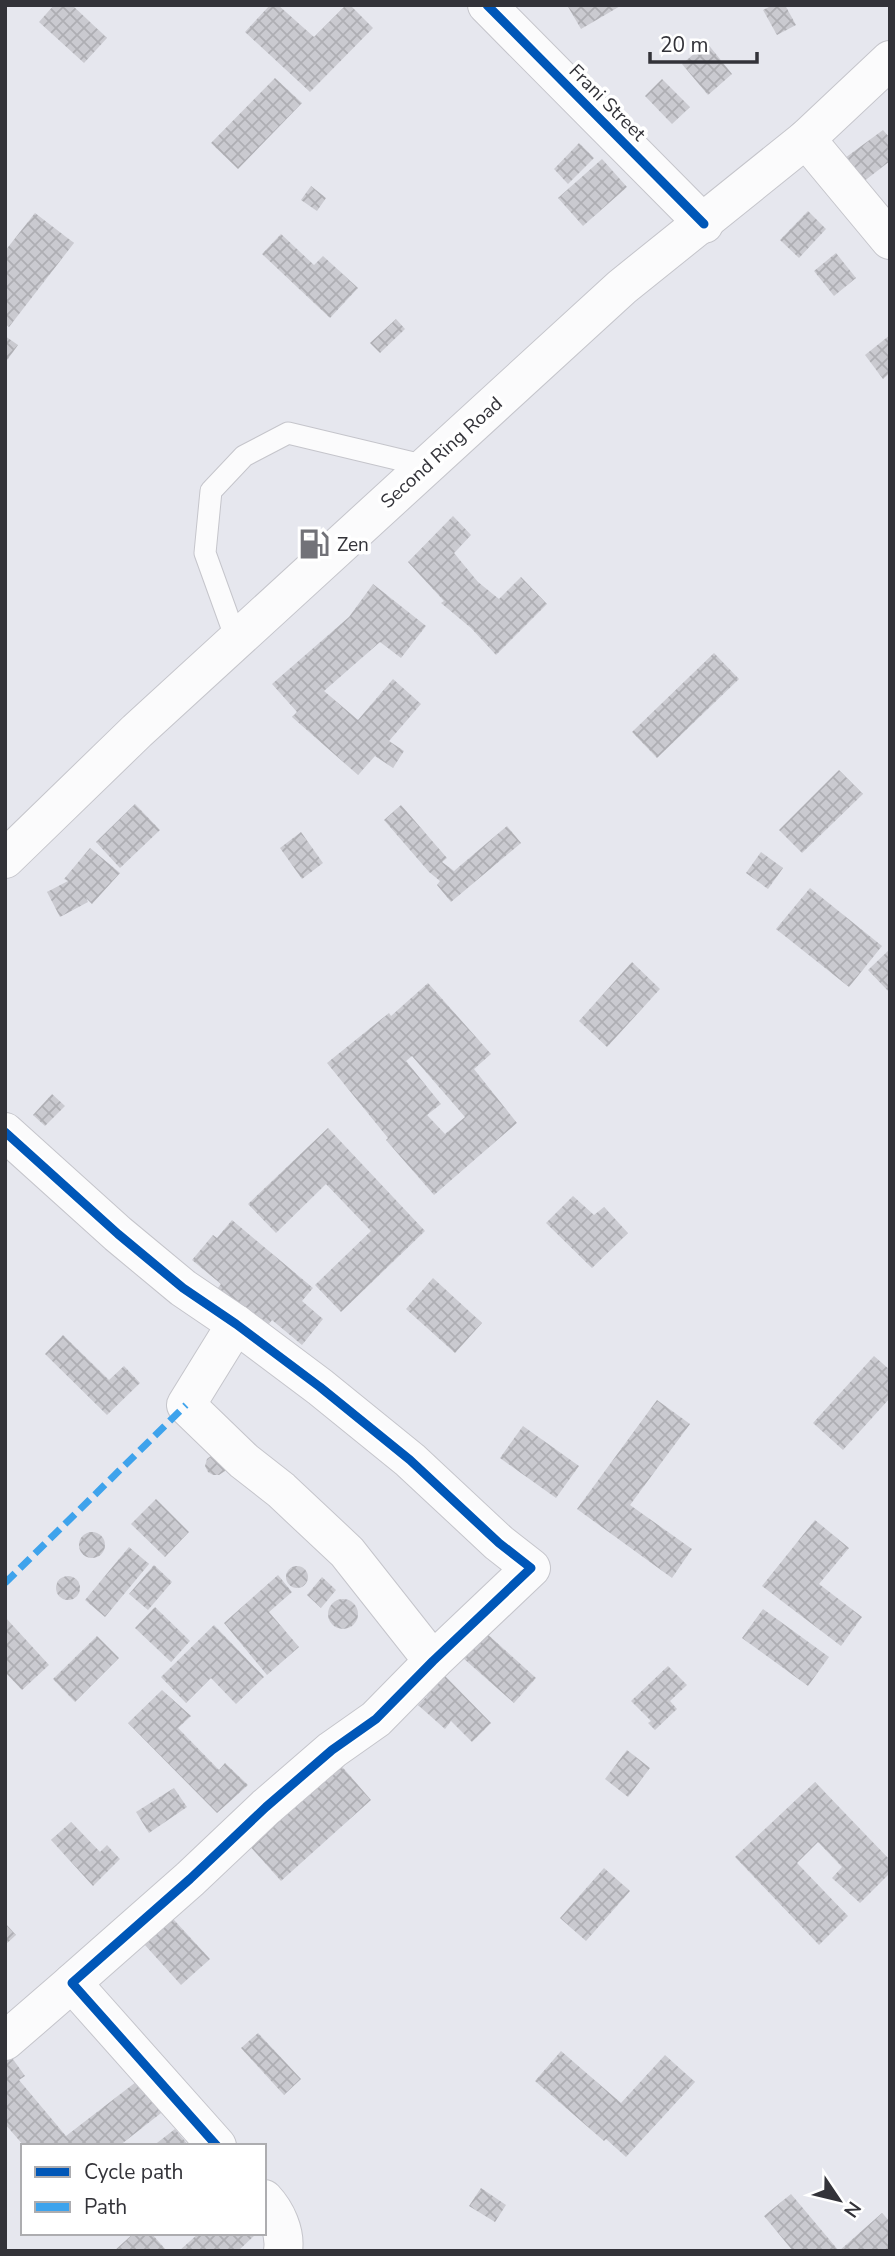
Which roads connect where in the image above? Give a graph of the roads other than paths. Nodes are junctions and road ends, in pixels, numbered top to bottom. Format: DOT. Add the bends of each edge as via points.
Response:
graph roads {
  1 [pos="487,5"];
  2 [pos="890,60"];
  3 [pos="806,139"];
  4 [pos="704,224"];
  5 [pos="890,240"];
  6 [pos="426,466"];
  7 [pos="236,639"];
  8 [pos="5,859"];
  9 [pos="5,1132"];
  10 [pos="236,1324"];
  11 [pos="433,1661"];
  12 [pos="72,1983"];
  13 [pos="5,2041"];
  14 [pos="215,2144"];
  15 [pos="266,2201"];
  16 [pos="283,2251"];
  1 -- 4 [label="street, Frani Street"];
  2 -- 3 [label="street, Second Ring Road"];
  3 -- 4 [label="street, Second Ring Road"];
  3 -- 5 [label="street"];
  4 -- 6 [label="street, Second Ring Road" via="622,287"];
  6 -- 7 [label="street, Second Ring Road"];
  6 -- 7 [label="lane" via="288,433 244,456 211,491 205,553"];
  7 -- 8 [label="street, Second Ring Road"];
  9 -- 10 [label="street" via="118,1234 183,1288"];
  10 -- 11 [label="street" via="186,1405 347,1552"];
  10 -- 11 [label="street" via="410,1460 531,1568"];
  11 -- 12 [label="street" via="376,1719 265,1807"];
  12 -- 13 [label="street"];
  12 -- 14 [label="street"];
  15 -- 16 [label="street" via="276,2212"];
}
